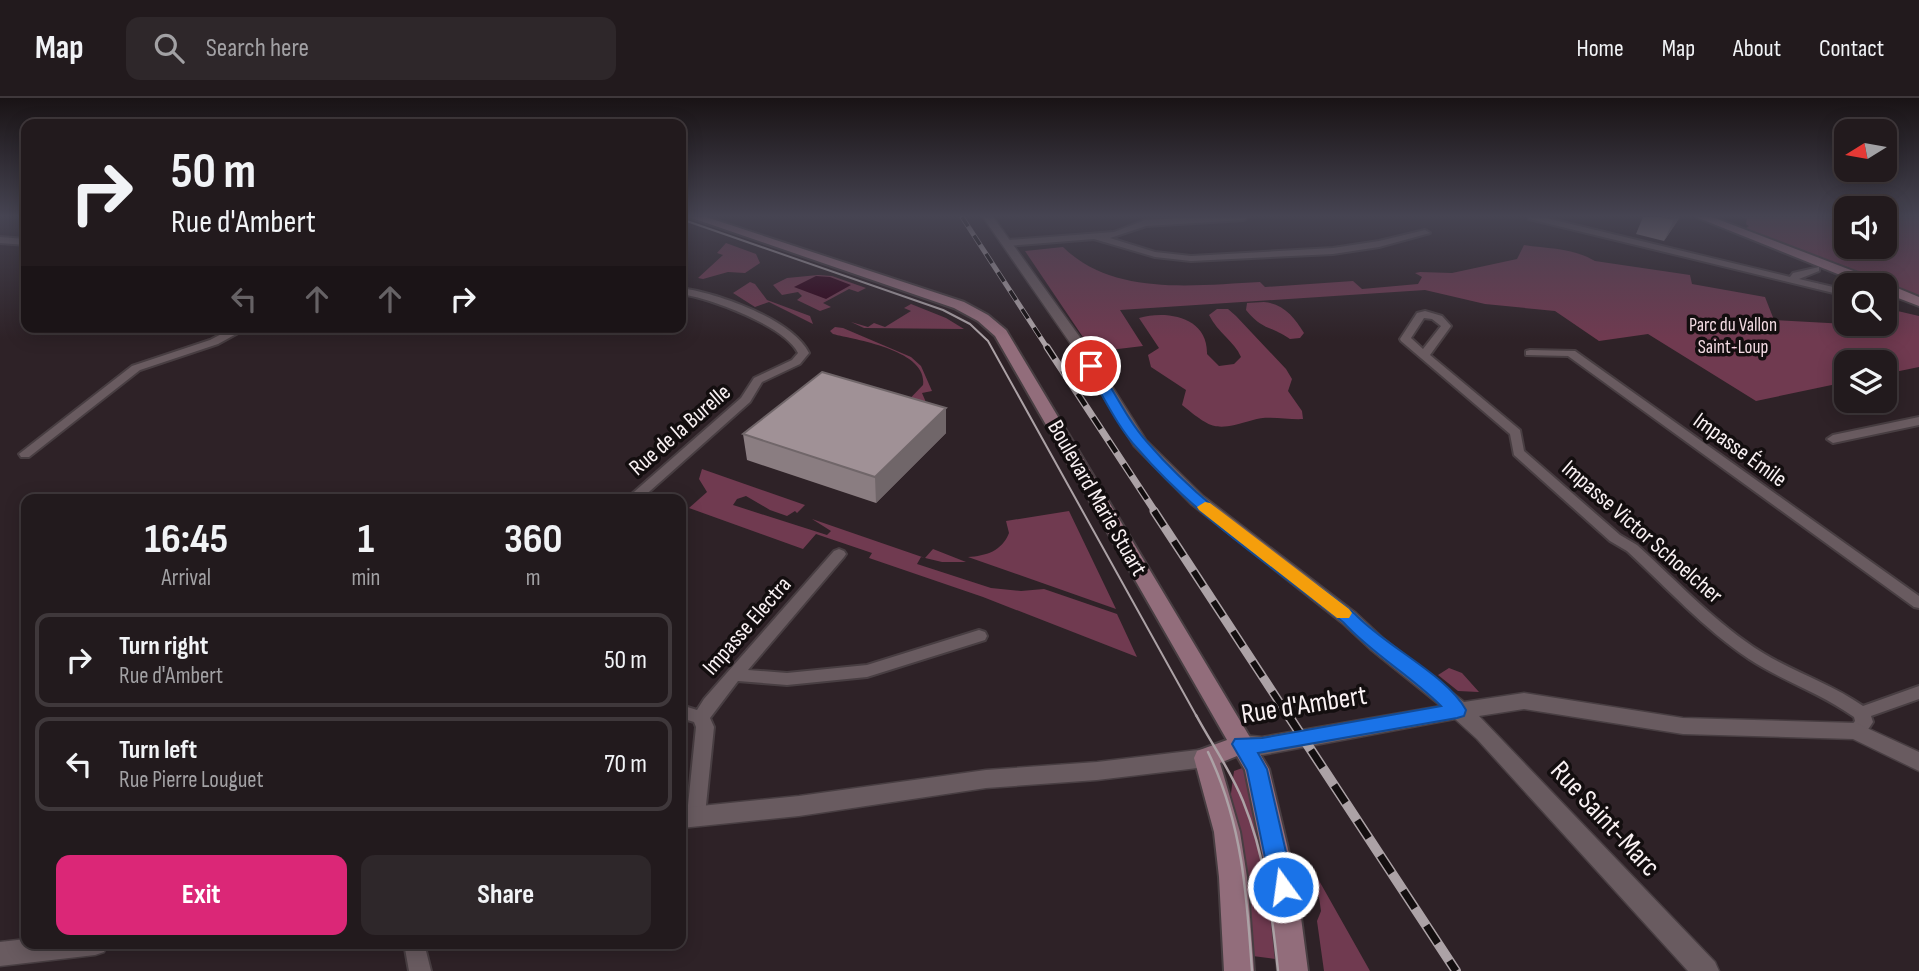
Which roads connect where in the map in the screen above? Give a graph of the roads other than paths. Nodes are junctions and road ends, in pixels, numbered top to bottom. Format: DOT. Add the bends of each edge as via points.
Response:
graph roads {
  1 [pos="818,258"];
  2 [pos="1018,258"];
  3 [pos="1701,258"];
  4 [pos="1807,258"];
  5 [pos="1815,269"];
  6 [pos="1846,273"];
  7 [pos="1793,280"];
  8 [pos="1834,290"];
  9 [pos="686,291"];
  10 [pos="1897,293"];
  11 [pos="1919,302"];
  12 [pos="232,333"];
  13 [pos="1530,353"];
  14 [pos="1424,355"];
  15 [pos="1919,421"];
  16 [pos="1833,439"];
  17 [pos="25,454"];
  18 [pos="639,494"];
  19 [pos="839,554"];
  20 [pos="1919,603"];
  21 [pos="979,636"];
  22 [pos="734,675"];
  23 [pos="1919,692"];
  24 [pos="1457,710"];
  25 [pos="686,713"];
  26 [pos="701,718"];
  27 [pos="1858,722"];
  28 [pos="1242,744"];
  29 [pos="1206,758"];
  30 [pos="1919,762"];
  31 [pos="688,817"];
  32 [pos="43,949"];
  33 [pos="415,949"];
  34 [pos="0,954"];
  35 [pos="420,971"];
  36 [pos="1239,971"];
  37 [pos="1293,971"];
  38 [pos="1706,971"];
  1 -- 28 [label="main road, Boulevard Marie Stuart" via="946,300 994,326 1007,341"];
  2 -- 24 [label="street, Rue Saint-Marc" via="1140,443 1167,473 1349,618 1365,636 1431,684"];
  3 -- 7 [label="street"];
  4 -- 6 [label="main road"];
  5 -- 7 [label="street"];
  7 -- 8 [label="street"];
  9 -- 18 [label="street, Rue de la Burelle" via="730,301 799,343 804,353 796,362 758,380 746,400"];
  10 -- 11 [label="main road"];
  12 -- 17 [label="street" via="136,368"];
  13 -- 20 [label="street, Impasse Émile" via="1572,354"];
  14 -- 27 [label="street, Impasse Victor Schoelcher" via="1516,433 1518,452 1740,645 1781,671 1822,687"];
  15 -- 16 [label="street"];
  19 -- 22 [label="street, Impasse Electra"];
  21 -- 22 [label="street" via="867,671 788,679"];
  22 -- 26 [label="street, Impasse Electra"];
  23 -- 27 [label="street, Rue d'Ambert"];
  24 -- 27 [label="street, Rue d'Ambert" via="1524,701 1694,727 1829,732"];
  24 -- 28 [label="street, Rue d'Ambert" via="1262,746"];
  24 -- 38 [label="street, Rue Saint-Marc" via="1485,733"];
  25 -- 26 [label="street"];
  26 -- 31 [label="street" via="705,727"];
  27 -- 30 [label="street"];
  28 -- 29 [label="main road, Rue d'Ambert"];
  28 -- 37 [label="main road, Boulevard Marie Stuart" via="1257,769 1283,887"];
  29 -- 31 [label="street, Rue d'Ambert" via="986,779"];
  29 -- 36 [label="main road" via="1227,832"];
  32 -- 34 [label="street"];
  33 -- 35 [label="street"];
}
